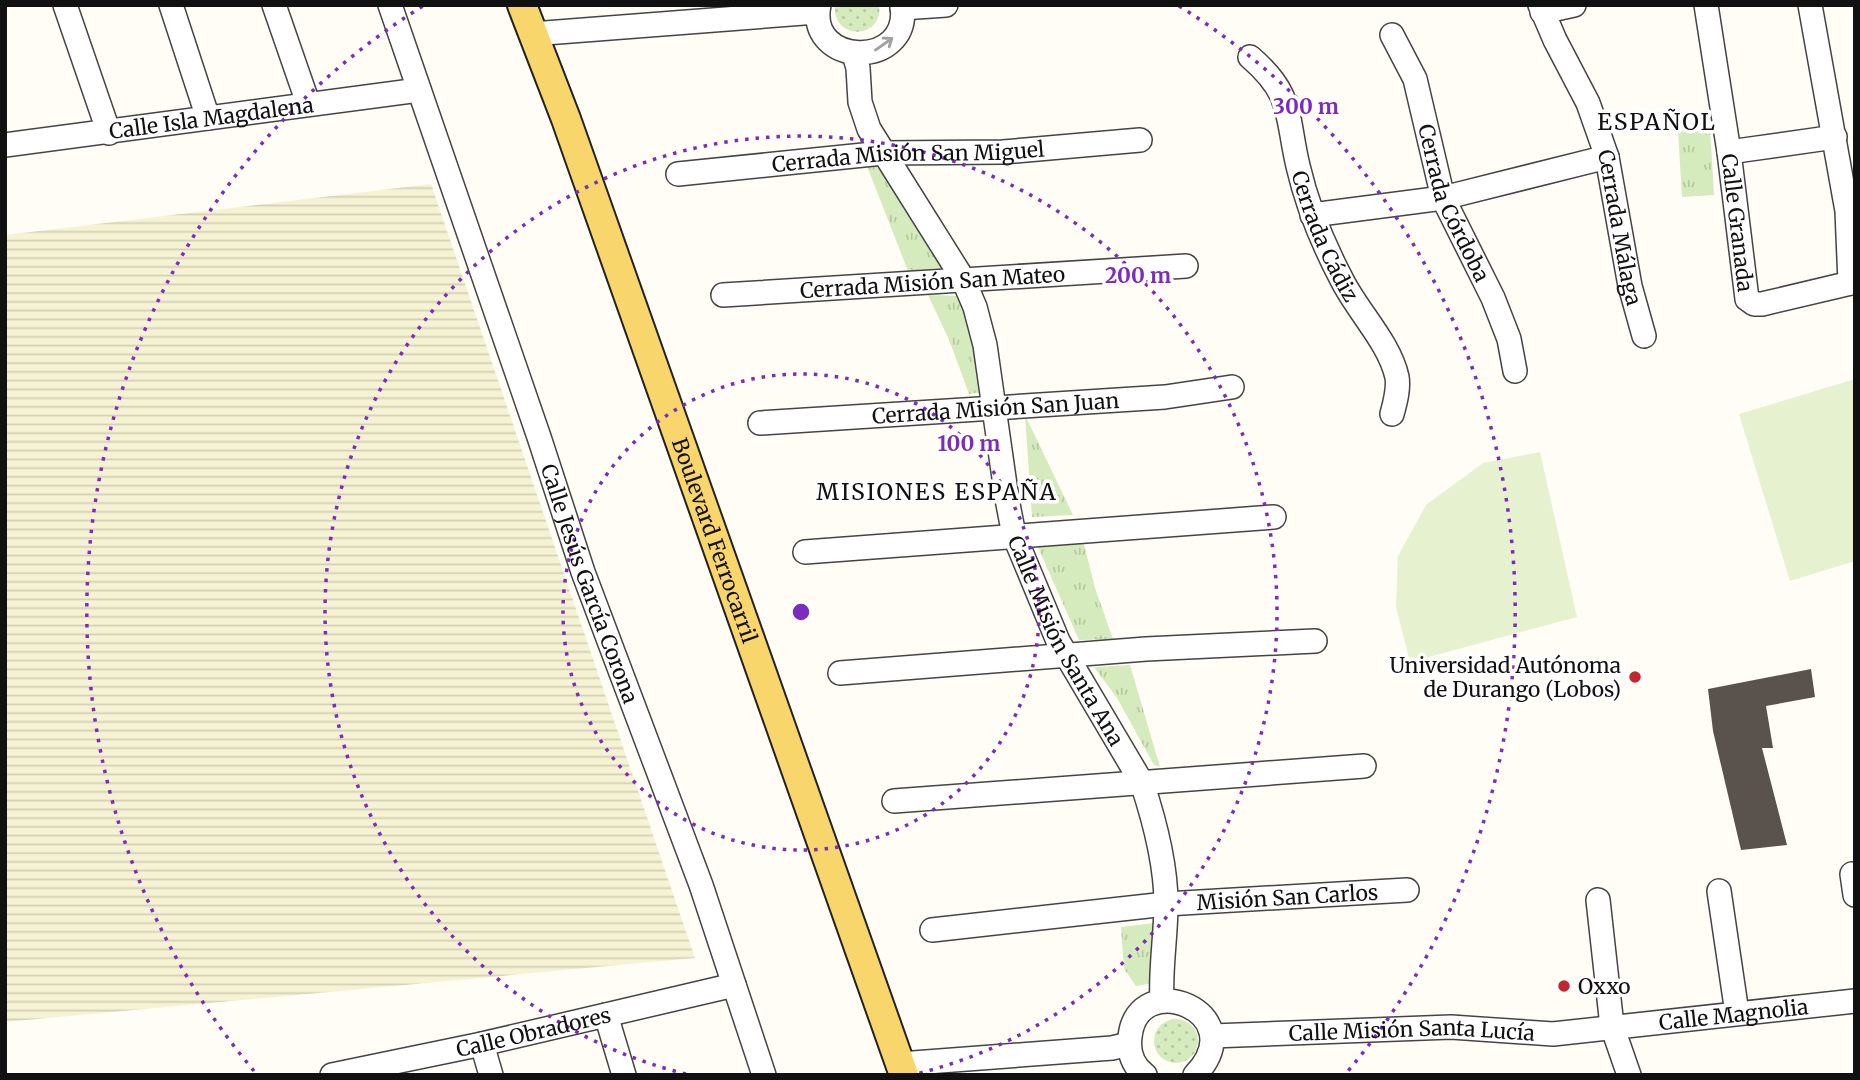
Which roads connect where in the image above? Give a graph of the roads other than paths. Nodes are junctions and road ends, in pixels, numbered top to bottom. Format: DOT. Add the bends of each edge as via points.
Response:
graph roads {
  1 [pos="65,5"];
  2 [pos="171,5"];
  3 [pos="274,5"];
  4 [pos="390,5"];
  5 [pos="522,5"];
  6 [pos="946,5"];
  7 [pos="1574,5"];
  8 [pos="1706,5"];
  9 [pos="1810,5"];
  10 [pos="902,7"];
  11 [pos="1541,8"];
  12 [pos="818,9"];
  13 [pos="533,34"];
  14 [pos="1392,35"];
  15 [pos="853,54"];
  16 [pos="1250,57"];
  17 [pos="419,90"];
  18 [pos="308,103"];
  19 [pos="208,118"];
  20 [pos="109,133"];
  21 [pos="1835,137"];
  22 [pos="1140,140"];
  23 [pos="7,141"];
  24 [pos="1729,152"];
  25 [pos="883,153"];
  26 [pos="1606,158"];
  27 [pos="678,174"];
  28 [pos="1443,198"];
  29 [pos="1851,212"];
  30 [pos="1312,215"];
  31 [pos="1186,265"];
  32 [pos="963,279"];
  33 [pos="1853,282"];
  34 [pos="723,295"];
  35 [pos="1644,336"];
  36 [pos="1515,371"];
  37 [pos="1232,387"];
  38 [pos="995,407"];
  39 [pos="1392,414"];
  40 [pos="760,424"];
  41 [pos="1274,517"];
  42 [pos="1014,535"];
  43 [pos="805,552"];
  44 [pos="1315,641"];
  45 [pos="1066,656"];
  46 [pos="840,673"];
  47 [pos="1364,766"];
  48 [pos="1142,783"];
  49 [pos="894,801"];
  50 [pos="1408,890"];
  51 [pos="1719,891"];
  52 [pos="1598,900"];
  53 [pos="1166,904"];
  54 [pos="932,930"];
  55 [pos="734,985"];
  56 [pos="1162,1001"];
  57 [pos="1855,1001"];
  58 [pos="1737,1013"];
  59 [pos="606,1015"];
  60 [pos="1612,1026"];
  61 [pos="1212,1036"];
  62 [pos="482,1044"];
  63 [pos="1129,1044"];
  64 [pos="902,1069"];
  65 [pos="344,1074"];
  66 [pos="491,1075"];
  67 [pos="624,1075"];
  68 [pos="764,1075"];
  69 [pos="1145,1075"];
  70 [pos="1195,1075"];
  71 [pos="1629,1075"];
  1 -- 20 [label="street"];
  2 -- 19 [label="street"];
  3 -- 18 [label="street"];
  4 -- 17 [label="street, Calle Jesús García Corona"];
  5 -- 13 [label="main road, Boulevard Ferrocarril"];
  6 -- 10 [label="street"];
  7 -- 11 [label="street"];
  8 -- 24 [label="street, Calle Granada"];
  9 -- 21 [label="street"];
  15 -- 10 [label="street, one-way" via="870,53 889,42 901,24"];
  11 -- 26 [label="street, Cerrada Málaga" via="1588,103"];
  12 -- 13 [label="street"];
  12 -- 15 [label="street" via="820,27 828,40"];
  13 -- 64 [label="main road, Boulevard Ferrocarril"];
  14 -- 28 [label="street, Cerrada Córdoba" via="1415,79"];
  15 -- 25 [label="street, Calle Misión Santa Ana" via="860,102"];
  16 -- 30 [label="street, Cerrada Cádiz" via="1286,102"];
  17 -- 18 [label="street, Calle Isla Magdalena"];
  17 -- 55 [label="street, Calle Jesús García Corona" via="583,572"];
  18 -- 19 [label="street, Calle Isla Magdalena"];
  19 -- 20 [label="street, Calle Isla Magdalena"];
  20 -- 23 [label="street, Calle Isla Magdalena"];
  21 -- 24 [label="street"];
  21 -- 29 [label="street"];
  22 -- 25 [label="street, Cerrada Misión San Miguel" via="1003,152"];
  24 -- 33 [label="street, Calle Granada" via="1750,302 1762,304"];
  25 -- 27 [label="street, Cerrada Misión San Miguel"];
  25 -- 32 [label="street, Calle Misión Santa Ana"];
  26 -- 28 [label="street"];
  26 -- 35 [label="street, Cerrada Málaga"];
  28 -- 30 [label="street"];
  28 -- 36 [label="street, Cerrada Córdoba" via="1493,298"];
  29 -- 33 [label="street"];
  30 -- 39 [label="street, Cerrada Cádiz" via="1342,281 1390,358 1398,379"];
  31 -- 32 [label="street, Cerrada Misión San Mateo"];
  32 -- 34 [label="street, Cerrada Misión San Mateo"];
  32 -- 38 [label="street, Calle Misión Santa Ana" via="985,345"];
  37 -- 38 [label="street, Cerrada Misión San Juan" via="1166,397"];
  38 -- 40 [label="street, Cerrada Misión San Juan"];
  38 -- 42 [label="street, Calle Misión Santa Ana"];
  41 -- 42 [label="street"];
  42 -- 43 [label="street"];
  42 -- 45 [label="street, Calle Misión Santa Ana"];
  44 -- 45 [label="street"];
  45 -- 46 [label="street"];
  45 -- 48 [label="street, Calle Misión Santa Ana"];
  47 -- 48 [label="street"];
  48 -- 49 [label="street"];
  48 -- 53 [label="street, Calle Misión Santa Ana" via="1160,847"];
  50 -- 53 [label="street, Misión San Carlos"];
  51 -- 58 [label="street"];
  52 -- 60 [label="street"];
  53 -- 54 [label="street, Misión San Carlos"];
  53 -- 56 [label="street, Calle Misión Santa Ana"];
  55 -- 59 [label="street, Calle Obradores"];
  55 -- 68 [label="street, Calle Jesús García Corona"];
  56 -- 61 [label="street" via="1191,1006 1202,1015"];
  56 -- 63 [label="street" via="1136,1017"];
  57 -- 58 [label="street, Calle Magnolia"];
  58 -- 60 [label="street, Calle Magnolia"];
  59 -- 62 [label="street, Calle Obradores"];
  59 -- 67 [label="street"];
  60 -- 61 [label="street, Calle Misión Santa Lucía" via="1553,1034 1451,1027"];
  60 -- 71 [label="street"];
  61 -- 70 [label="street" via="1205,1065"];
  62 -- 65 [label="street, Calle Obradores"];
  62 -- 66 [label="street"];
  63 -- 64 [label="street"];
  63 -- 69 [label="street" via="1132,1059"];
}
